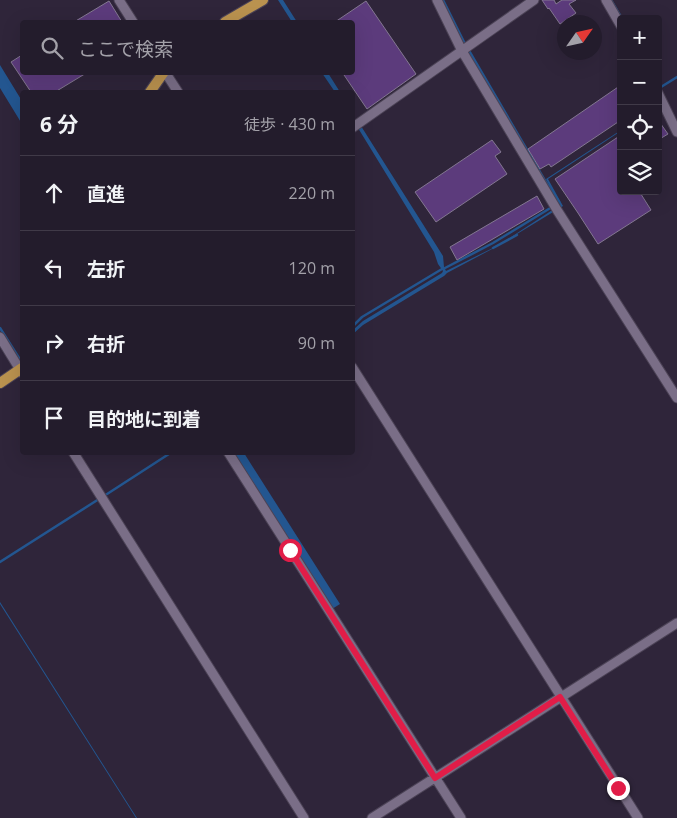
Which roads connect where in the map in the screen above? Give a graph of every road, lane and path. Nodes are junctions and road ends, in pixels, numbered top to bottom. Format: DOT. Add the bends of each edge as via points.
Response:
graph roads {
  1 [pos="119,0"];
  2 [pos="263,0"];
  3 [pos="437,0"];
  4 [pos="534,0"];
  5 [pos="606,0"];
  6 [pos="617,19"];
  7 [pos="132,20"];
  8 [pos="228,20"];
  9 [pos="462,50"];
  10 [pos="163,75"];
  11 [pos="167,75"];
  12 [pos="152,90"];
  13 [pos="177,90"];
  14 [pos="662,102"];
  15 [pos="355,126"];
  16 [pos="677,132"];
  17 [pos="0,337"];
  18 [pos="20,367"];
  19 [pos="20,371"];
  20 [pos="355,372"];
  21 [pos="0,384"];
  22 [pos="677,398"];
  23 [pos="75,455"];
  24 [pos="230,455"];
  25 [pos="676,625"];
  26 [pos="560,697"];
  27 [pos="435,778"];
  28 [pos="304,818"];
  29 [pos="372,818"];
  30 [pos="461,818"];
  31 [pos="638,818"];
  1 -- 7 [label="street"];
  2 -- 8 [label="main road"];
  3 -- 9 [label="street"];
  4 -- 9 [label="street"];
  5 -- 6 [label="street"];
  9 -- 15 [label="street"];
  9 -- 22 [label="street" via="557,210"];
  10 -- 12 [label="main road"];
  11 -- 13 [label="street"];
  14 -- 16 [label="street"];
  17 -- 18 [label="street"];
  19 -- 21 [label="main road"];
  20 -- 26 [label="street"];
  23 -- 28 [label="street"];
  24 -- 27 [label="street"];
  25 -- 26 [label="street"];
  26 -- 27 [label="street"];
  26 -- 31 [label="street"];
  27 -- 29 [label="street"];
  27 -- 30 [label="street"];
}
